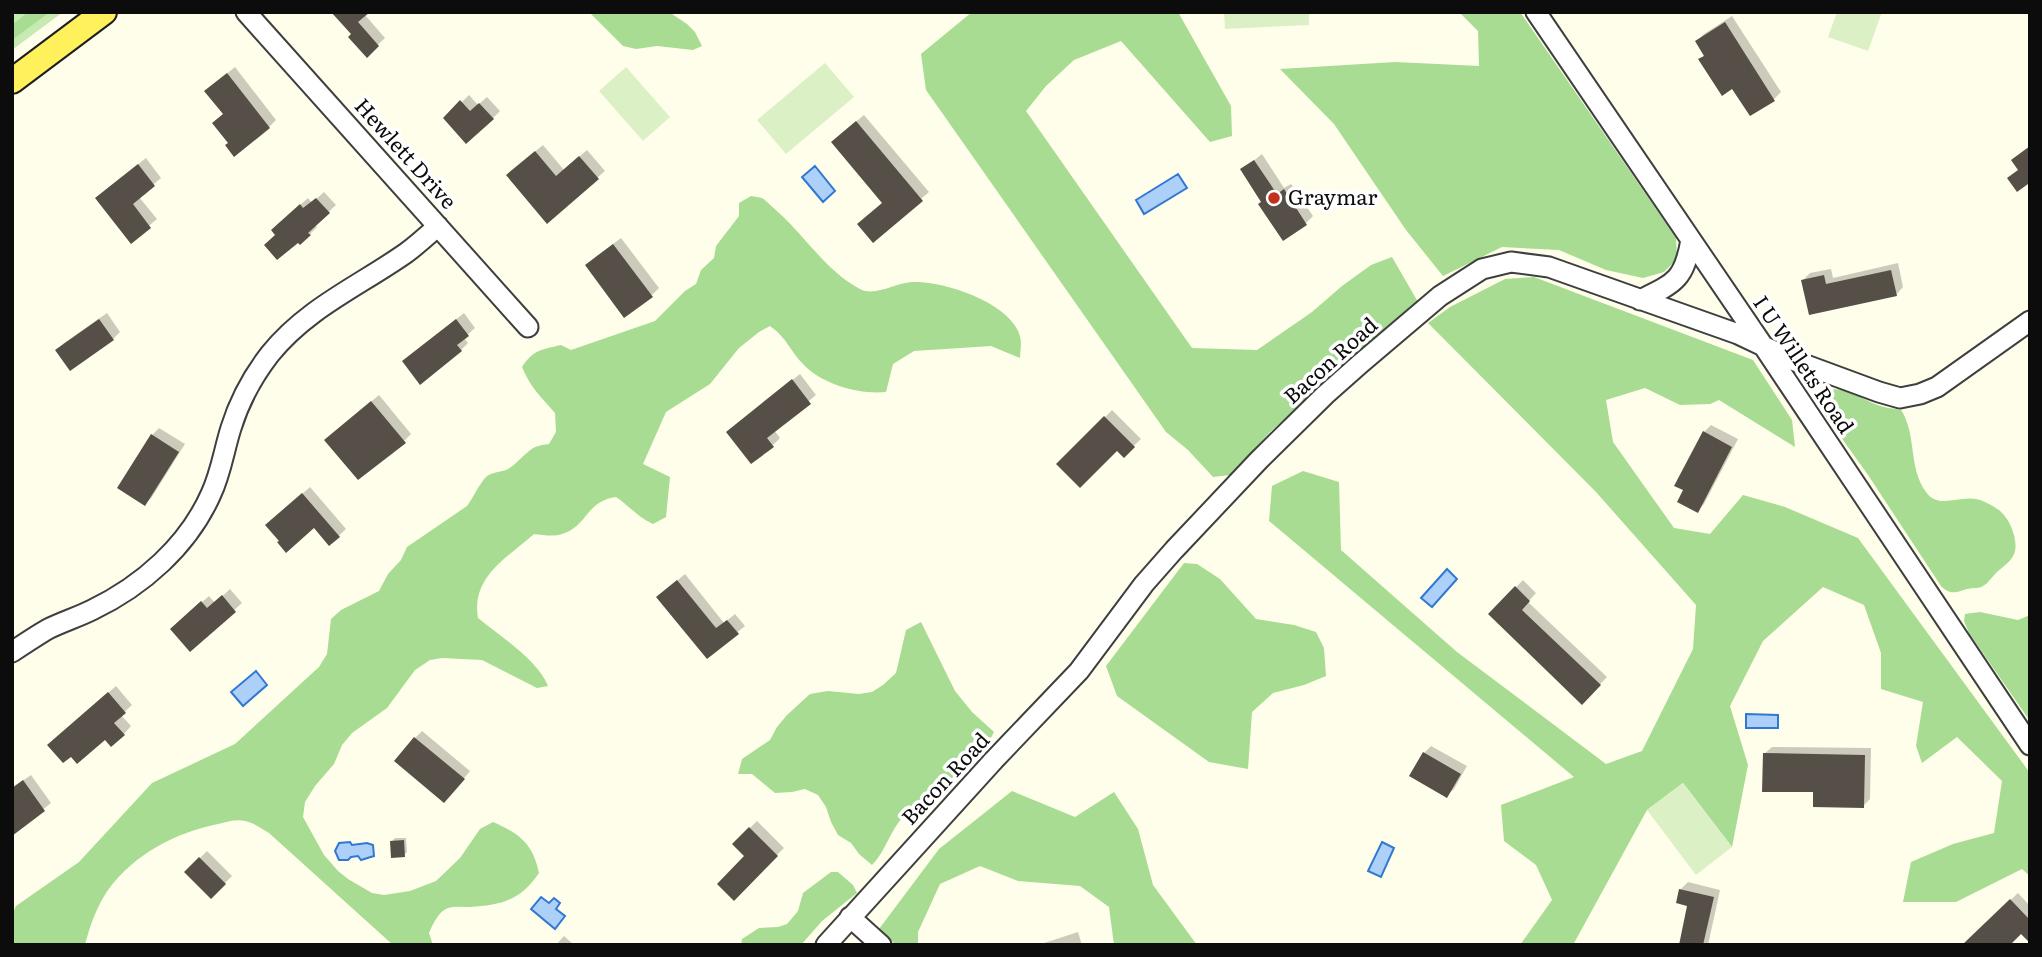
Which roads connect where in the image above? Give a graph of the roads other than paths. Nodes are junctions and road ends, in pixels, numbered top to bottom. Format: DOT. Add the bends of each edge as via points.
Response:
graph roads {
  1 [pos="104,12"];
  2 [pos="246,12"];
  3 [pos="1536,12"];
  4 [pos="12,81"];
  5 [pos="438,226"];
  6 [pos="1691,240"];
  7 [pos="1640,300"];
  8 [pos="2030,321"];
  9 [pos="528,327"];
  10 [pos="1764,347"];
  11 [pos="12,652"];
  12 [pos="2030,746"];
  13 [pos="850,917"];
  14 [pos="825,945"];
  15 [pos="881,945"];
  1 -- 4 [label="main road"];
  2 -- 5 [label="street, Hewlett Drive"];
  3 -- 6 [label="street, I U Willets Road"];
  5 -- 9 [label="street, Hewlett Drive"];
  5 -- 11 [label="street" via="406,253 317,311 270,354 241,402 211,495 192,529 163,562 118,596"];
  6 -- 7 [label="street" via="1687,263 1676,279"];
  6 -- 10 [label="street, I U Willets Road"];
  7 -- 10 [label="street, Bacon Road"];
  7 -- 13 [label="street, Bacon Road" via="1549,267 1511,262 1482,270 1440,296 1325,395 1183,540 1079,671"];
  8 -- 10 [label="street, Bacon Road" via="1937,387 1900,398"];
  10 -- 12 [label="street, I U Willets Road"];
  13 -- 14 [label="street, Bacon Road"];
  13 -- 15 [label="street"];
}
